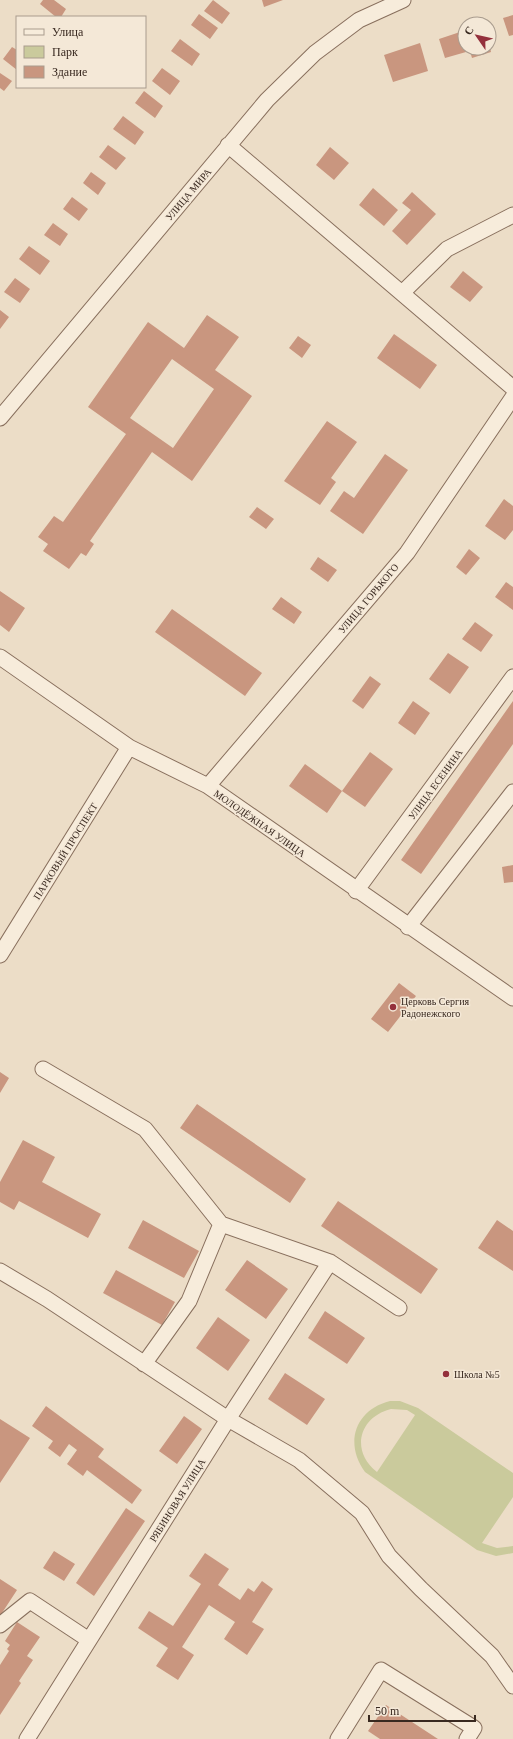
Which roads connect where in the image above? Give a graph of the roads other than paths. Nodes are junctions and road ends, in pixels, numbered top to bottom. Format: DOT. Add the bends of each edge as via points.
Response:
graph roads {
  1 [pos="403,0"];
  2 [pos="228,145"];
  3 [pos="513,215"];
  4 [pos="402,293"];
  5 [pos="513,388"];
  6 [pos="513,397"];
  7 [pos="0,418"];
  8 [pos="0,657"];
  9 [pos="513,677"];
  10 [pos="129,747"];
  11 [pos="208,786"];
  12 [pos="513,792"];
  13 [pos="356,891"];
  14 [pos="408,927"];
  15 [pos="0,955"];
  16 [pos="513,998"];
  17 [pos="43,1069"];
  18 [pos="221,1224"];
  19 [pos="330,1262"];
  20 [pos="0,1272"];
  21 [pos="399,1308"];
  22 [pos="144,1364"];
  23 [pos="228,1420"];
  24 [pos="0,1625"];
  25 [pos="89,1640"];
  26 [pos="513,1686"];
  27 [pos="27,1739"];
  28 [pos="338,1739"];
  29 [pos="467,1739"];
  1 -- 2 [label="street, УЛИЦА МИРА" via="359,20 315,53 267,100"];
  2 -- 4 [label="street"];
  2 -- 7 [label="street, УЛИЦА МИРА"];
  3 -- 4 [label="street" via="447,249"];
  4 -- 5 [label="street"];
  6 -- 11 [label="street, УЛИЦА ГОРЬКОГО" via="407,553"];
  8 -- 10 [label="street, МОЛОДЁЖНАЯ УЛИЦА"];
  9 -- 13 [label="street, УЛИЦА ЕСЕНИНА"];
  10 -- 11 [label="street, МОЛОДЁЖНАЯ УЛИЦА"];
  10 -- 15 [label="street, ПАРКОВЫЙ ПРОСПЕКТ"];
  11 -- 13 [label="street, МОЛОДЁЖНАЯ УЛИЦА"];
  12 -- 14 [label="street"];
  13 -- 14 [label="street, МОЛОДЁЖНАЯ УЛИЦА"];
  14 -- 16 [label="street, МОЛОДЁЖНАЯ УЛИЦА"];
  17 -- 18 [label="street" via="145,1129"];
  18 -- 19 [label="street"];
  18 -- 22 [label="street" via="189,1301"];
  19 -- 21 [label="street"];
  19 -- 23 [label="street, РЯБИНОВАЯ УЛИЦА"];
  20 -- 22 [label="street" via="47,1299"];
  22 -- 23 [label="street"];
  23 -- 25 [label="street, РЯБИНОВАЯ УЛИЦА"];
  23 -- 26 [label="street" via="299,1460 362,1513 389,1556 492,1656"];
  24 -- 25 [label="street" via="30,1601"];
  25 -- 27 [label="street, РЯБИНОВАЯ УЛИЦА"];
  28 -- 29 [label="street" via="381,1670 474,1728"];
}
